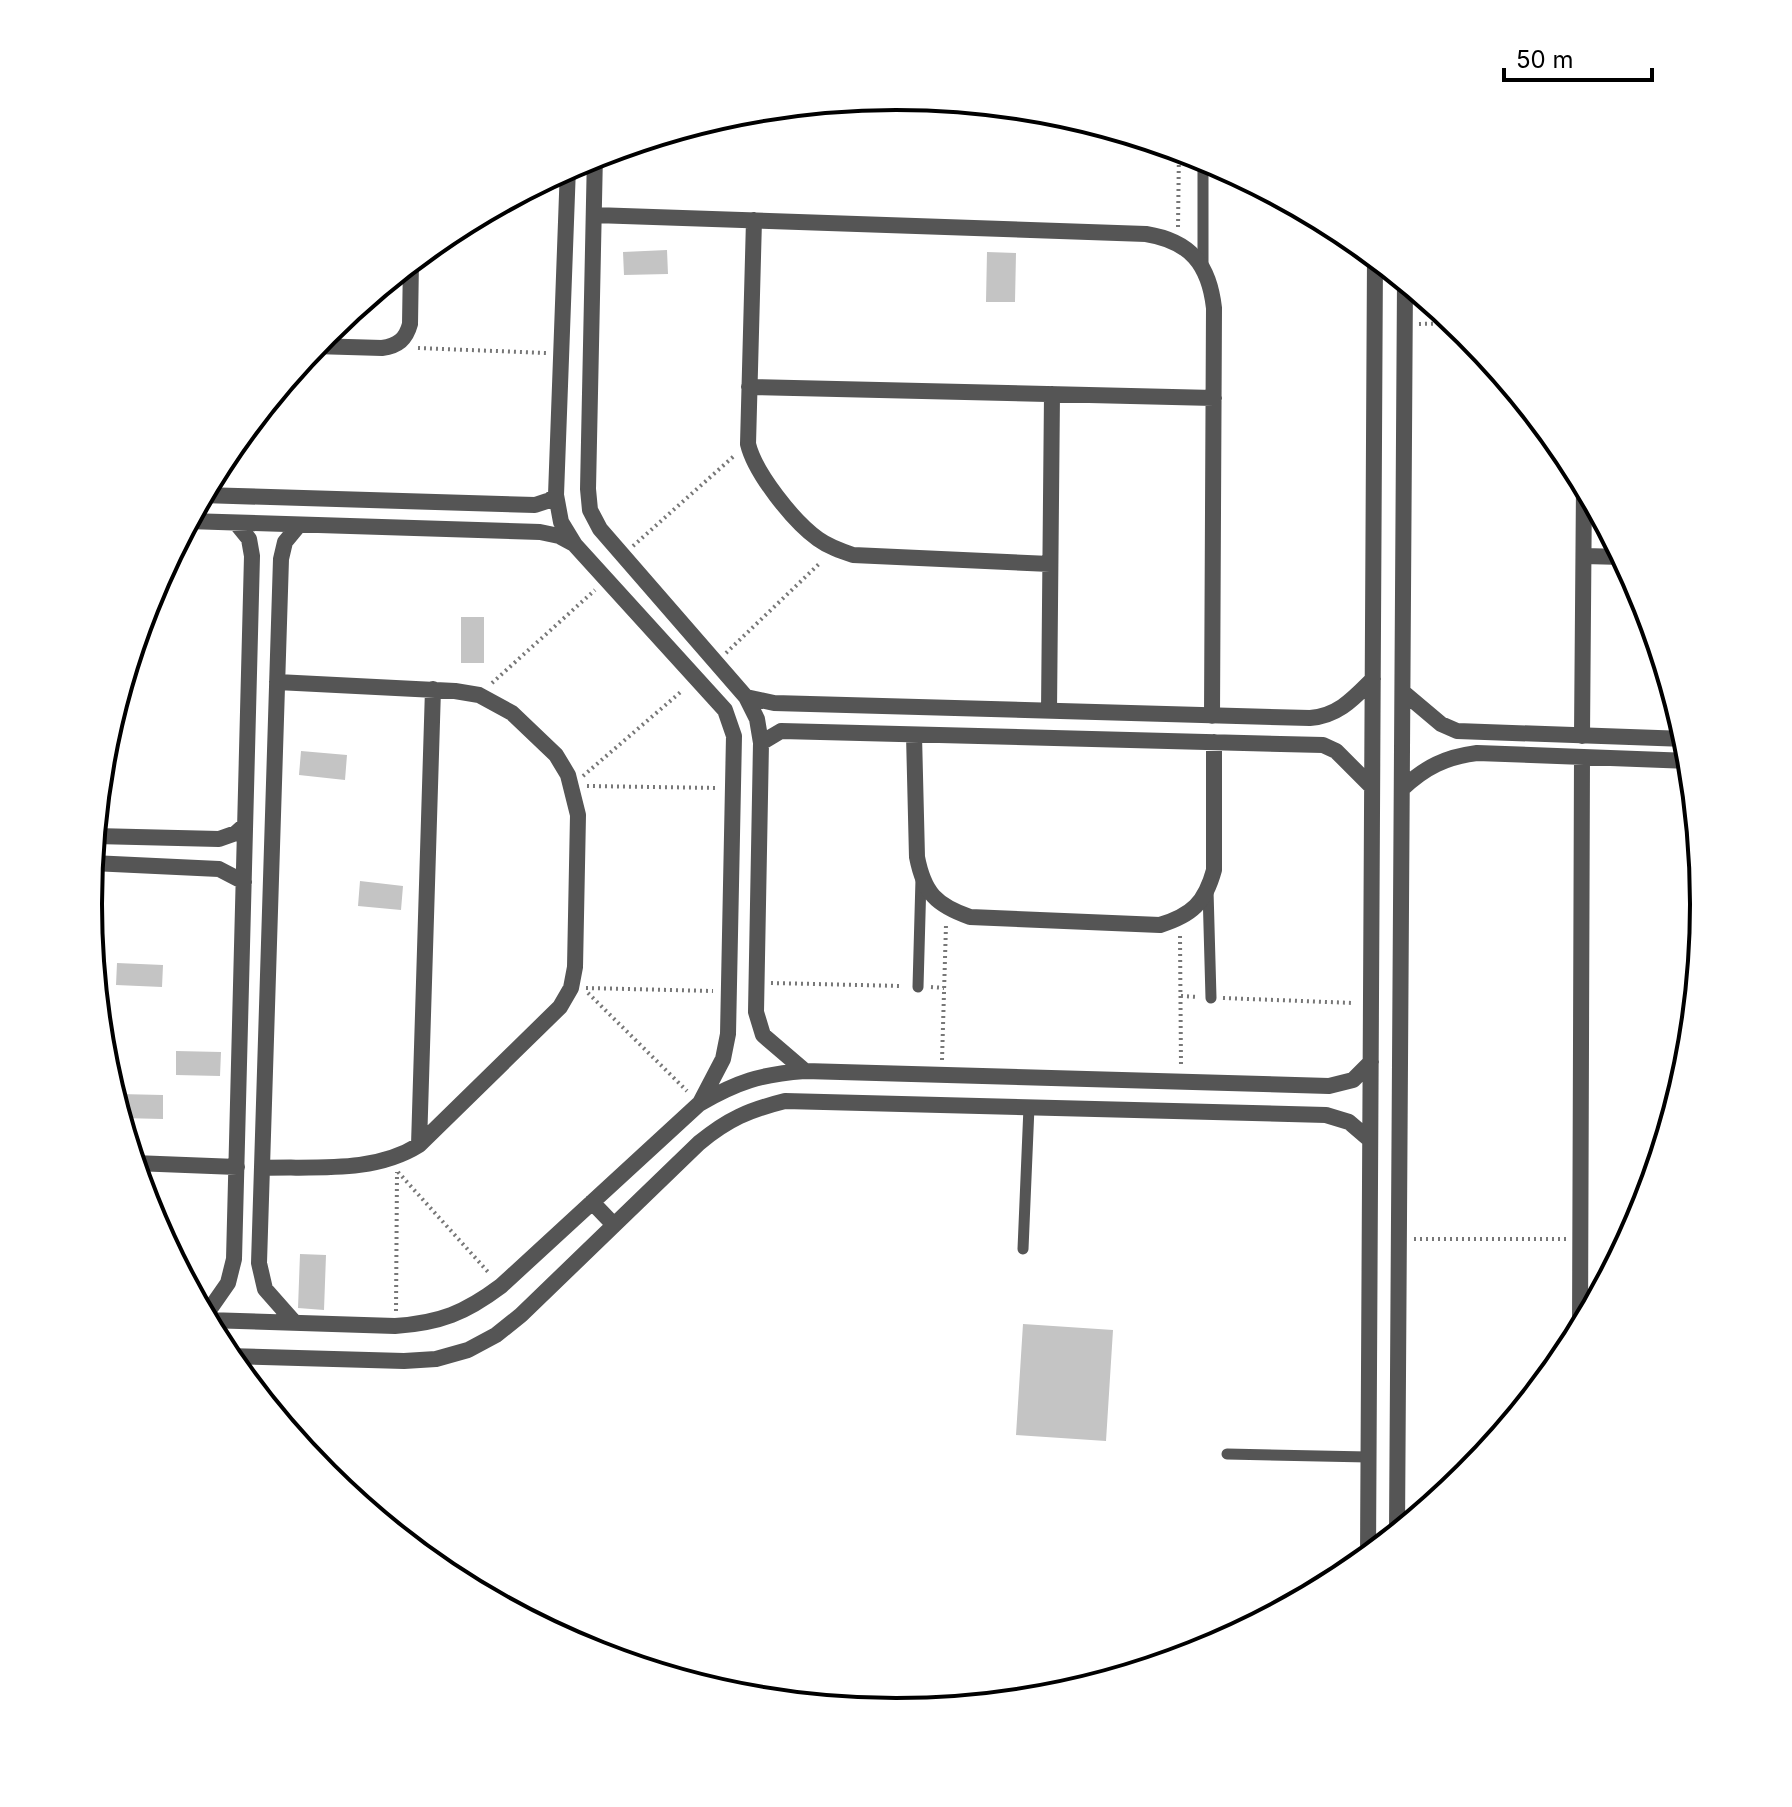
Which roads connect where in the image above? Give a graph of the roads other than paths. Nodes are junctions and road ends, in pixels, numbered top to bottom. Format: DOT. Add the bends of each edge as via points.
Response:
graph roads {
  1 [pos="595,169"];
  2 [pos="1203,171"];
  3 [pos="567,181"];
  4 [pos="594,215"];
  5 [pos="754,220"];
  6 [pos="1203,267"];
  7 [pos="1375,271"];
  8 [pos="411,276"];
  9 [pos="1405,295"];
  10 [pos="331,346"];
  11 [pos="749,387"];
  12 [pos="1052,394"];
  13 [pos="1214,398"];
  14 [pos="215,495"];
  15 [pos="556,495"];
  16 [pos="1584,507"];
  17 [pos="200,521"];
  18 [pos="236,523"];
  19 [pos="299,525"];
  20 [pos="575,545"];
  21 [pos="1584,556"];
  22 [pos="1610,557"];
  23 [pos="1050,564"];
  24 [pos="1373,679"];
  25 [pos="277,682"];
  26 [pos="433,689"];
  27 [pos="1403,692"];
  28 [pos="746,697"];
  29 [pos="1049,711"];
  30 [pos="1212,716"];
  31 [pos="1310,718"];
  32 [pos="1478,733"];
  33 [pos="914,735"];
  34 [pos="1582,736"];
  35 [pos="1673,739"];
  36 [pos="1214,742"];
  37 [pos="761,743"];
  38 [pos="1308,744"];
  39 [pos="1477,753"];
  40 [pos="1582,757"];
  41 [pos="1677,761"];
  42 [pos="1372,787"];
  43 [pos="1402,789"];
  44 [pos="245,825"];
  45 [pos="106,836"];
  46 [pos="104,864"];
  47 [pos="921,877"];
  48 [pos="244,882"];
  49 [pos="1208,890"];
  50 [pos="1371,955"];
  51 [pos="1401,955"];
  52 [pos="918,987"];
  53 [pos="1211,998"];
  54 [pos="1371,1062"];
  55 [pos="805,1071"];
  56 [pos="699,1104"];
  57 [pos="1029,1107"];
  58 [pos="1370,1140"];
  59 [pos="419,1145"];
  60 [pos="146,1163"];
  61 [pos="237,1167"];
  62 [pos="262,1168"];
  63 [pos="592,1202"];
  64 [pos="614,1225"];
  65 [pos="1023,1249"];
  66 [pos="1586,1296"];
  67 [pos="213,1308"];
  68 [pos="220,1319"];
  69 [pos="295,1323"];
  70 [pos="244,1356"];
  71 [pos="1227,1454"];
  72 [pos="1368,1457"];
  73 [pos="1397,1518"];
  74 [pos="1368,1541"];
  1 -- 4 [label="street"];
  2 -- 6 [label="lane"];
  3 -- 15 [label="street"];
  4 -- 5 [label="street"];
  4 -- 28 [label="street" via="588,500 594,520"];
  5 -- 6 [label="street" via="1146,234 1178,243"];
  5 -- 11 [label="street"];
  6 -- 13 [label="street" via="1214,308"];
  7 -- 24 [label="street"];
  8 -- 10 [label="street" via="410,324 401,342 392,347"];
  9 -- 27 [label="street"];
  11 -- 12 [label="street"];
  11 -- 23 [label="street" via="751,458 810,532 834,549 853,555"];
  12 -- 13 [label="street"];
  12 -- 23 [label="street"];
  13 -- 30 [label="street"];
  14 -- 15 [label="street" via="535,505"];
  15 -- 20 [label="street" via="561,522"];
  16 -- 21 [label="street"];
  17 -- 18 [label="street"];
  18 -- 19 [label="street"];
  18 -- 44 [label="street" via="252,547"];
  19 -- 20 [label="street" via="540,532"];
  19 -- 25 [label="street" via="285,542 281,559"];
  20 -- 56 [label="street" via="725,710 733,726 726,1047"];
  21 -- 22 [label="street"];
  21 -- 34 [label="street"];
  23 -- 29 [label="street"];
  24 -- 31 [label="street" via="1339,711"];
  24 -- 42 [label="street"];
  25 -- 26 [label="street"];
  25 -- 62 [label="street"];
  26 -- 59 [label="street"];
  26 -- 59 [label="street" via="479,695 512,713 556,755 573,785 578,815 575,967 560,1007"];
  27 -- 32 [label="street" via="1441,724"];
  27 -- 43 [label="street"];
  28 -- 29 [label="street" via="774,703"];
  28 -- 37 [label="street"];
  29 -- 30 [label="street"];
  30 -- 31 [label="street"];
  31 -- 38 [label="street"];
  32 -- 34 [label="street"];
  32 -- 39 [label="street"];
  33 -- 36 [label="street"];
  33 -- 37 [label="street" via="781,731"];
  33 -- 47 [label="street"];
  34 -- 35 [label="street"];
  36 -- 38 [label="street"];
  36 -- 49 [label="street" via="1214,870"];
  37 -- 55 [label="street" via="756,1012 763,1035"];
  38 -- 42 [label="street" via="1336,751"];
  39 -- 40 [label="street"];
  39 -- 43 [label="street" via="1436,763"];
  40 -- 41 [label="street"];
  40 -- 66 [label="street" via="1580,1239"];
  42 -- 50 [label="street"];
  43 -- 51 [label="street"];
  44 -- 45 [label="street" via="219,839"];
  44 -- 48 [label="street"];
  46 -- 48 [label="street" via="219,869"];
  47 -- 49 [label="street" via="946,908 970,917 1160,925 1180,919"];
  47 -- 52 [label="lane"];
  48 -- 61 [label="street"];
  49 -- 53 [label="lane"];
  50 -- 51 [label="street"];
  50 -- 54 [label="street"];
  51 -- 73 [label="street"];
  54 -- 55 [label="street" via="1353,1080 1329,1086"];
  54 -- 58 [label="street"];
  55 -- 56 [label="street" via="768,1074 732,1085"];
  56 -- 63 [label="street"];
  57 -- 58 [label="street" via="1326,1115 1349,1122"];
  57 -- 64 [label="street" via="785,1101 753,1109 699,1143"];
  57 -- 65 [label="lane"];
  58 -- 72 [label="street"];
  59 -- 62 [label="street" via="368,1164"];
  60 -- 61 [label="street"];
  61 -- 67 [label="street" via="232,1272"];
  62 -- 69 [label="street" via="260,1276"];
  63 -- 64 [label="street"];
  63 -- 69 [label="street" via="501,1286 452,1317 395,1326"];
  64 -- 70 [label="street" via="521,1315 468,1350 404,1361"];
  68 -- 69 [label="street"];
  71 -- 72 [label="lane"];
  72 -- 74 [label="street"];
}
